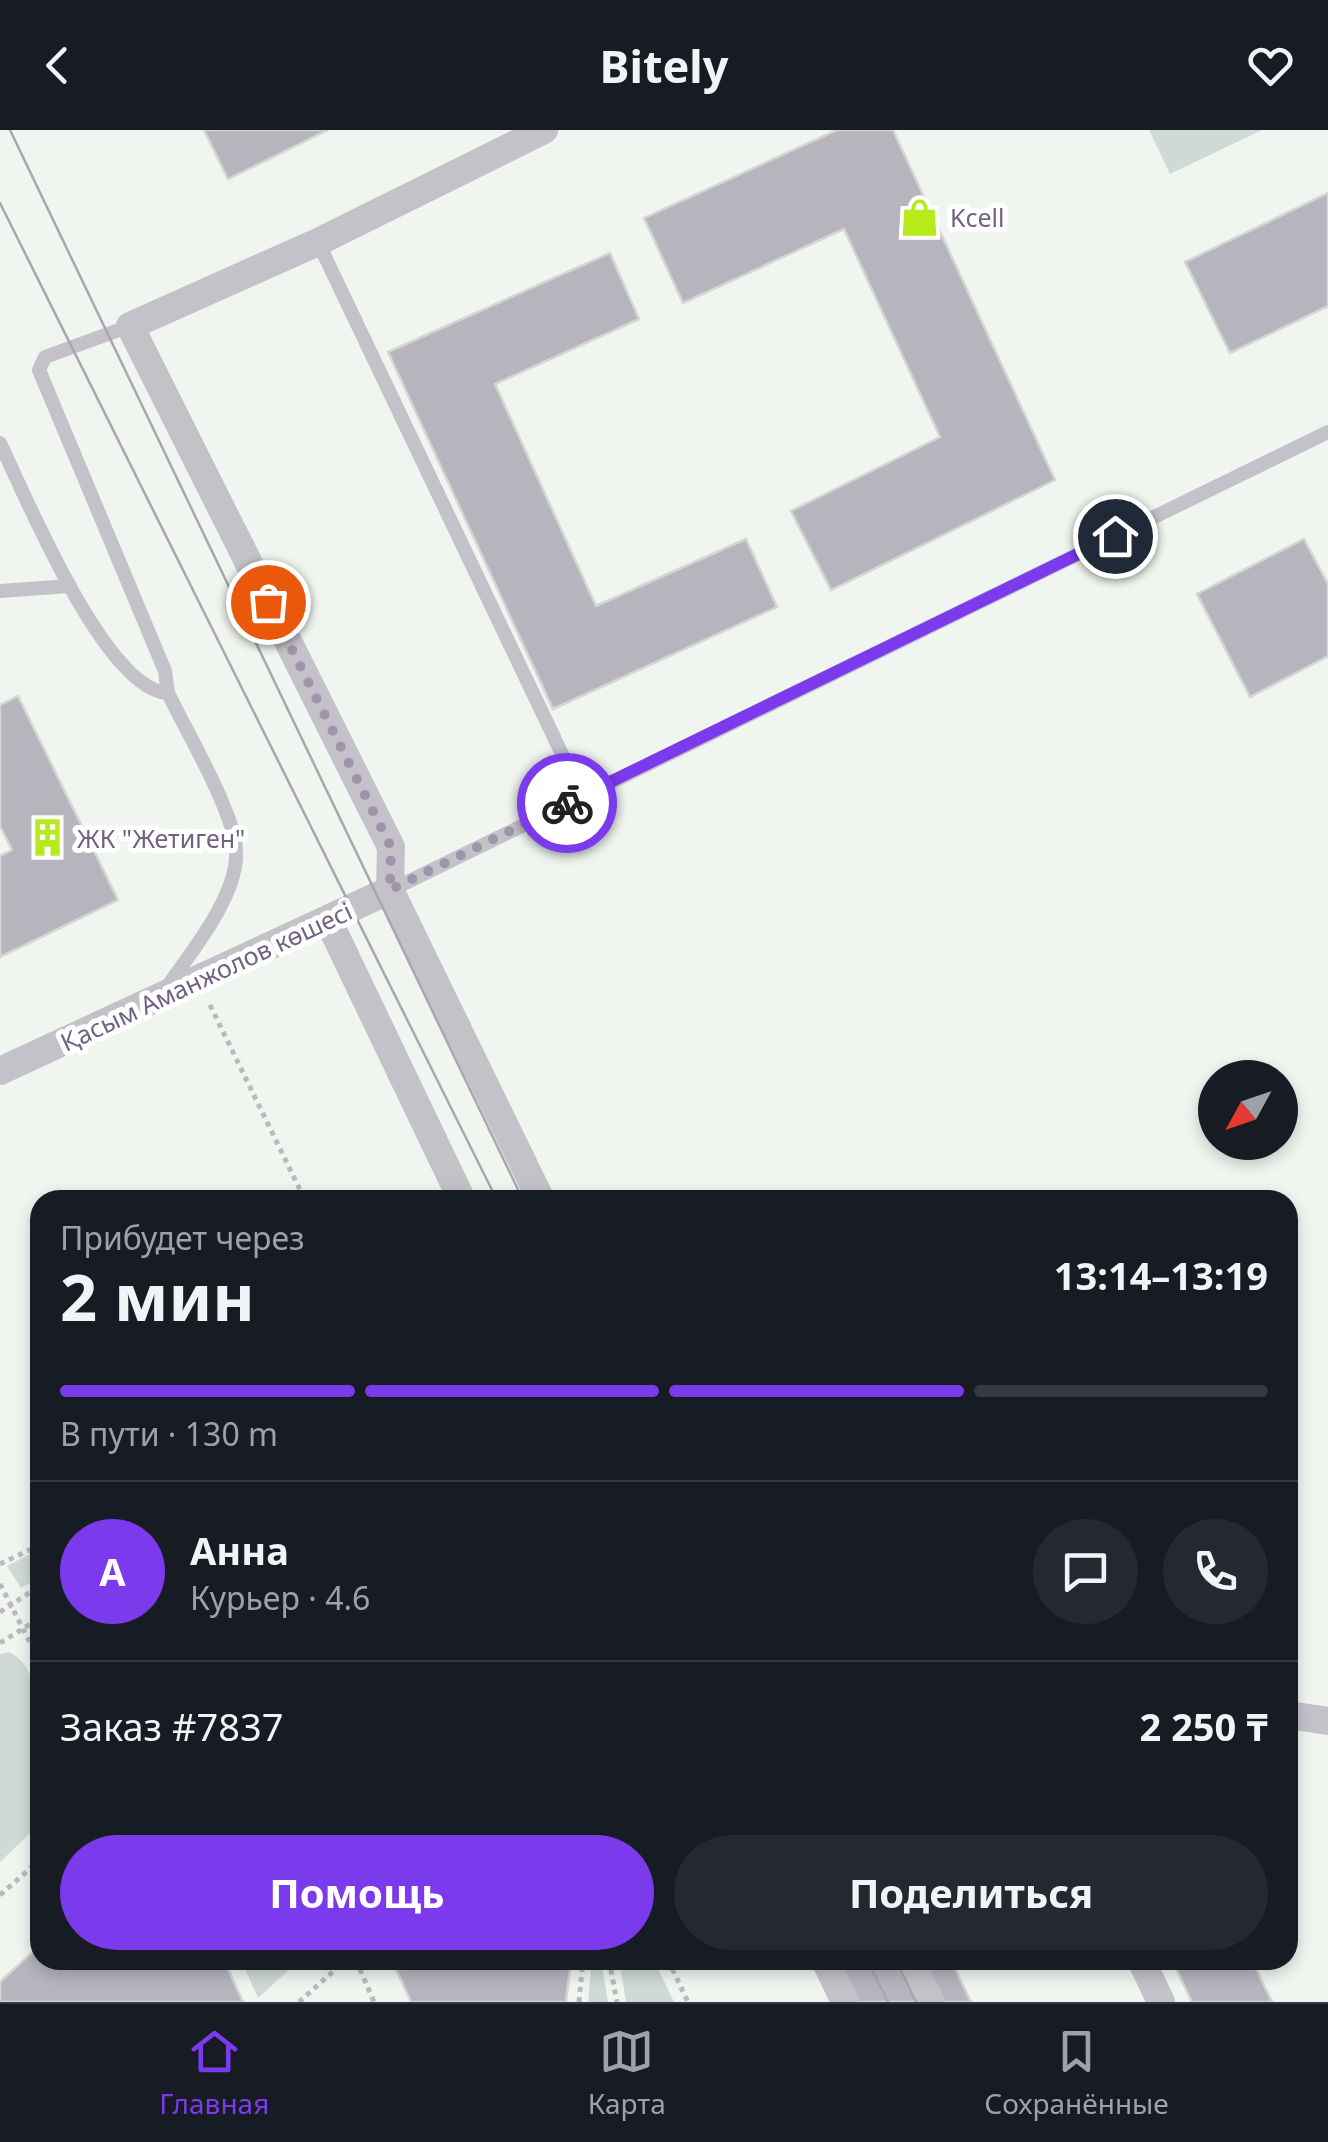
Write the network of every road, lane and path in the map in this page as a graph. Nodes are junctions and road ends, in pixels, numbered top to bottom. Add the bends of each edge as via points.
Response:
1 (544, 130) edge
2 (318, 242) junction
3 (130, 326) junction
4 (1328, 432) edge
5 (0, 443) edge
6 (70, 586) junction
7 (0, 591) edge
8 (168, 693) junction
9 (582, 796) junction
10 (390, 890) junction
11 (328, 920) junction
12 (198, 980) junction
13 (161, 996) junction
14 (0, 1072) edge
15 (300, 1190) edge
16 (457, 1190) edge
17 (535, 1190) edge
18 (30, 1550) edge
19 (0, 1564) edge
20 (0, 1584) edge
21 (30, 1593) edge
22 (11, 1605) junction
23 (0, 1612) edge
24 (30, 1624) edge
25 (23, 1628) junction
26 (30, 1642) edge
27 (0, 1643) edge
28 (1298, 1716) edge
29 (1328, 1720) edge
30 (30, 1869) edge
31 (0, 1895) edge
32 (335, 1970) edge
33 (360, 1970) edge
34 (582, 1970) edge
35 (611, 1970) edge
36 (673, 1970) edge
37 (830, 1970) edge
38 (915, 1970) edge
39 (1146, 1970) edge
40 (299, 2002) edge
41 (374, 2002) edge
42 (580, 2002) edge
43 (617, 2002) edge
44 (688, 2002) edge
45 (845, 2002) edge
46 (931, 2002) edge
47 (1161, 2002) edge

1 - 2 street
2 - 3 street
2 - 9 lane
3 - 8 lane via 45,357 39,370 165,671
3 - 10 street via 391,847
4 - 9 lane, Қасым Аманжолов көшесі
5 - 6 lane
6 - 7 lane
6 - 8 lane via 92,627 140,683
8 - 13 lane via 236,851 220,909
9 - 10 lane, Қасым Аманжолов көшесі
10 - 11 street, Қасым Аманжолов көшесі
10 - 17 street
11 - 12 street, Қасым Аманжолов көшесі
11 - 16 street
12 - 13 street, Қасым Аманжолов көшесі
12 - 15 path
13 - 14 street, Қасым Аманжолов көшесі
18 - 19 path
20 - 22 path
21 - 22 path
22 - 23 path
22 - 25 path
24 - 25 path
25 - 26 path
25 - 27 path
28 - 29 street
30 - 31 path
32 - 40 path
33 - 41 path
34 - 42 path
35 - 43 path
36 - 44 path
37 - 45 street
38 - 46 street
39 - 47 street

